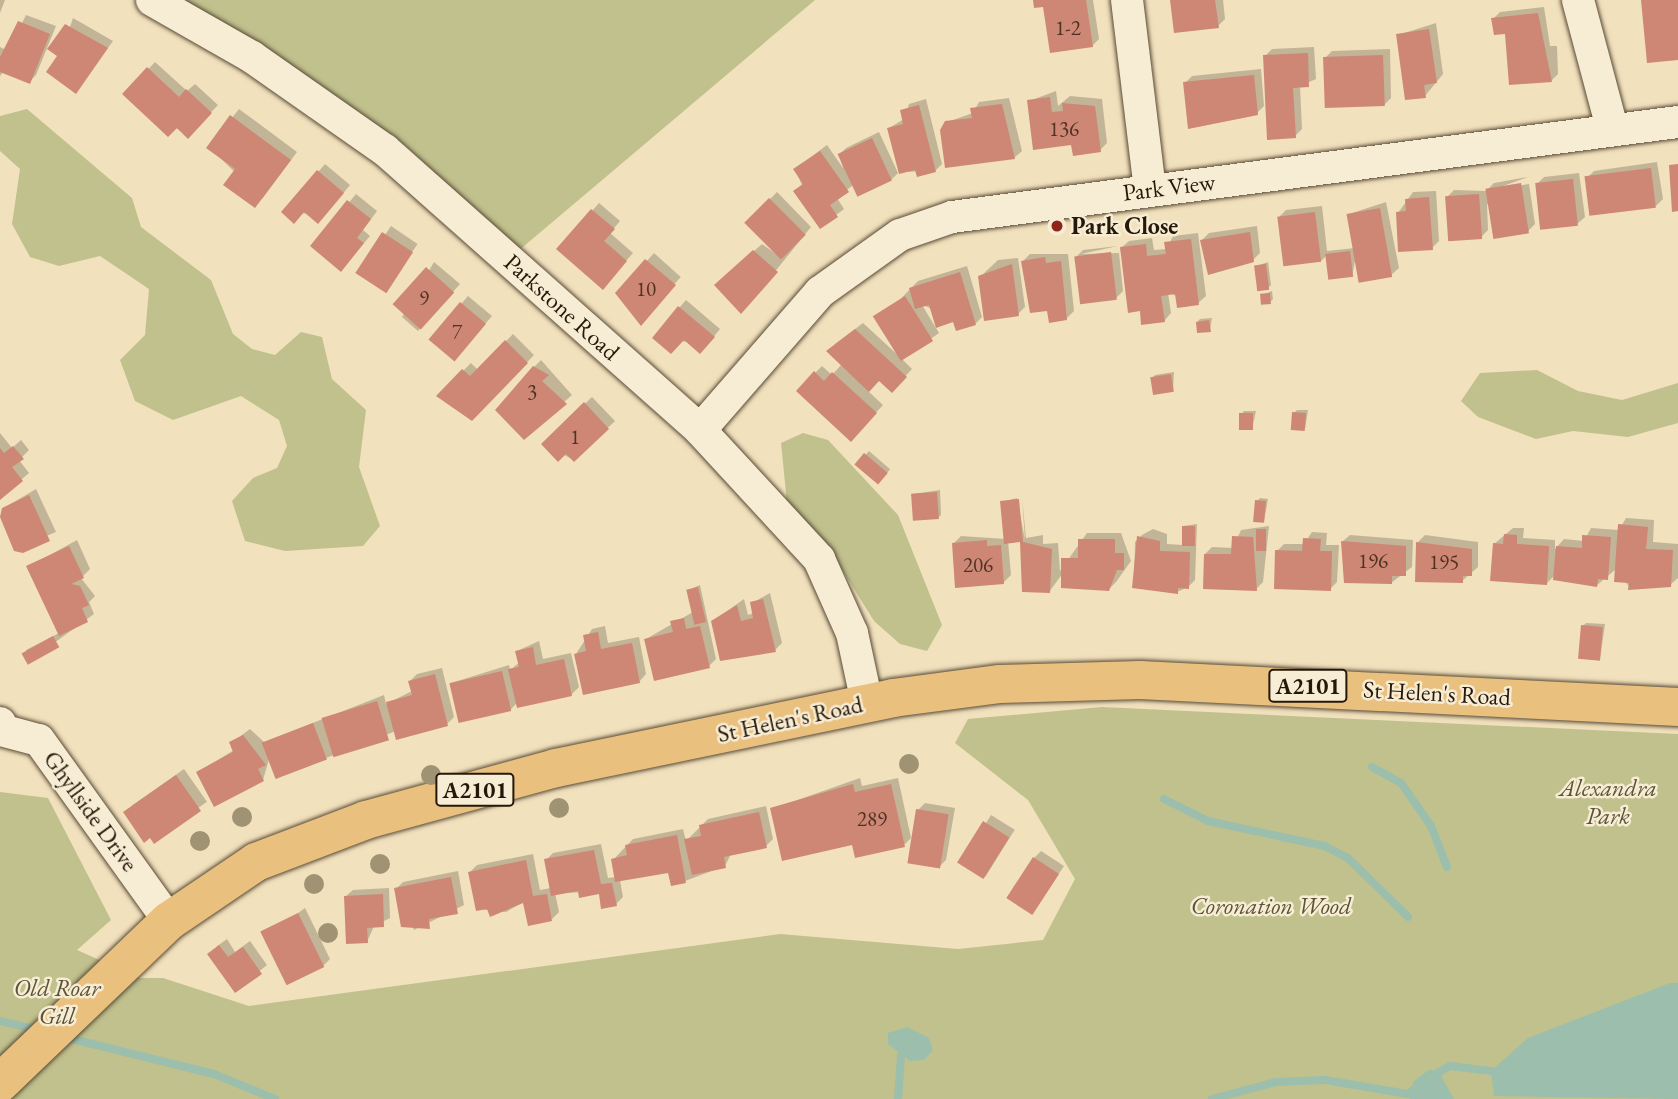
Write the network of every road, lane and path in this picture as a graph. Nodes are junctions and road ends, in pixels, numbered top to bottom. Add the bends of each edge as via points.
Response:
1 (152, 0) edge
2 (1127, 0) edge
3 (1578, 0) edge
4 (1678, 122) edge
5 (1612, 128) junction
6 (1150, 190) junction
7 (700, 430) junction
8 (867, 704) junction
9 (1678, 707) edge
10 (0, 728) edge
11 (169, 921) junction
12 (0, 1083) edge

1 - 7 street, Parkstone Road via 252,57 385,150
2 - 6 street
3 - 5 street
4 - 5 street, Park View
5 - 6 street, Park View
6 - 7 street, Park View via 1009,207 900,235 820,292
7 - 8 street, Parkstone Road via 819,559 852,633
8 - 9 main road, St Helen's Road / A2101 via 1000,684 1140,680
8 - 11 main road, St Helen's Road / A2101 via 556,768 366,820 256,862
10 - 11 street, Ghyllside Drive via 38,740
11 - 12 main road, St Helen's Road / A2101 via 119,964

